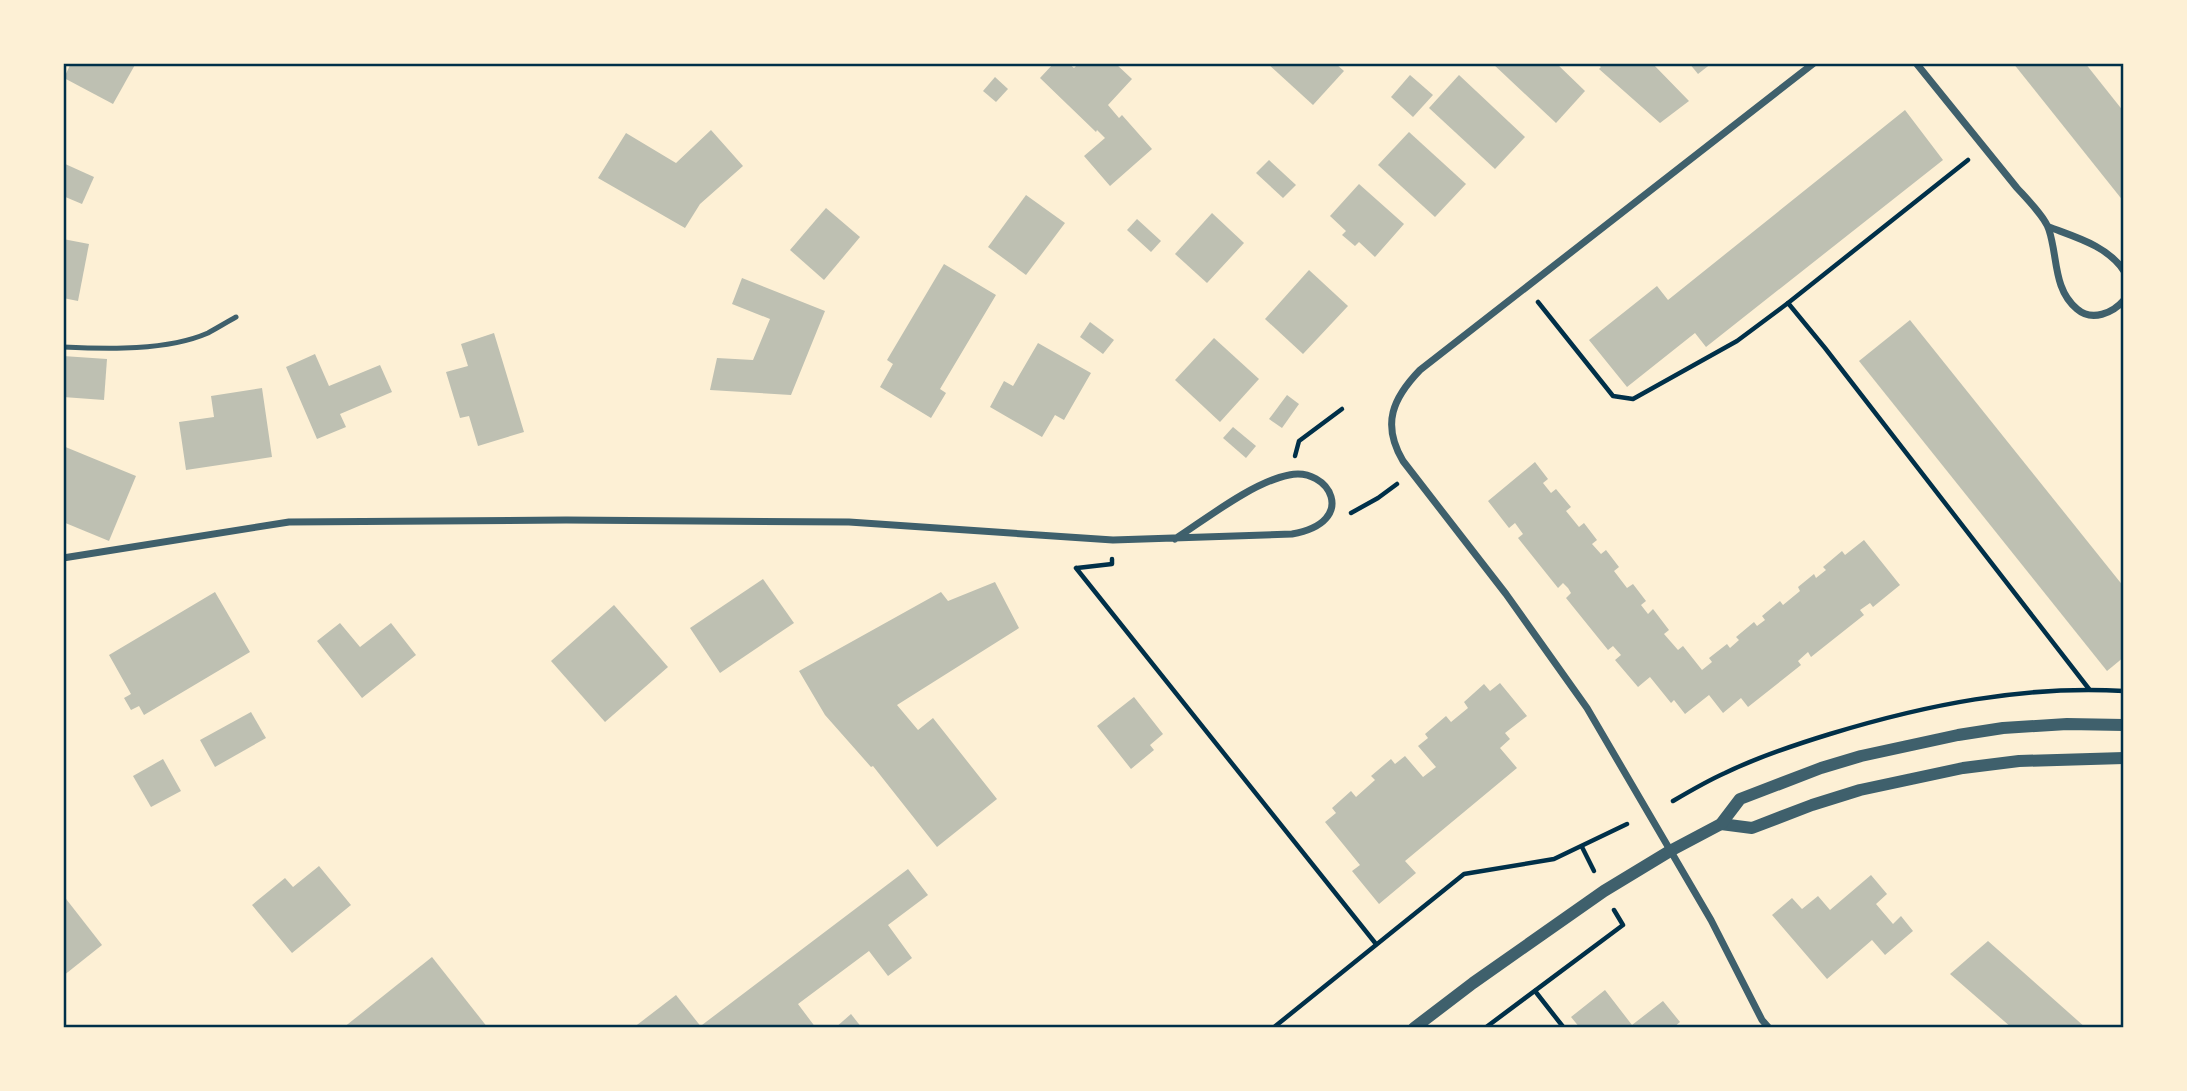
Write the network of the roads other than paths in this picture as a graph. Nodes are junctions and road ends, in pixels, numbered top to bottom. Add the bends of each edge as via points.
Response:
1 (1814, 63) edge
2 (1916, 63) edge
3 (2049, 228) junction
4 (2124, 271) edge
5 (2124, 300) edge
6 (236, 317) dead end
7 (63, 347) edge
8 (1175, 539) junction
9 (63, 558) edge
10 (2124, 725) edge
11 (2124, 758) edge
12 (1721, 824) junction
13 (1670, 850) junction
14 (1414, 1028) edge
15 (1769, 1028) edge

1 - 13 street via 1420,369 1396,399 1391,416 1397,451 1411,473 1558,665
2 - 3 street
3 - 4 street via 2105,252
3 - 5 street via 2061,287 2078,310 2096,315
6 - 7 lane via 187,340 116,350
8 - 8 street via 1305,532 1326,519 1332,497 1316,479 1291,474 1247,493
8 - 9 street via 1113,540 849,522 289,522
10 - 12 street via 2003,729 1861,756 1740,799
11 - 12 street via 2019,761 1963,768 1860,790 1752,828
12 - 13 street
13 - 14 street via 1586,904
13 - 15 street

